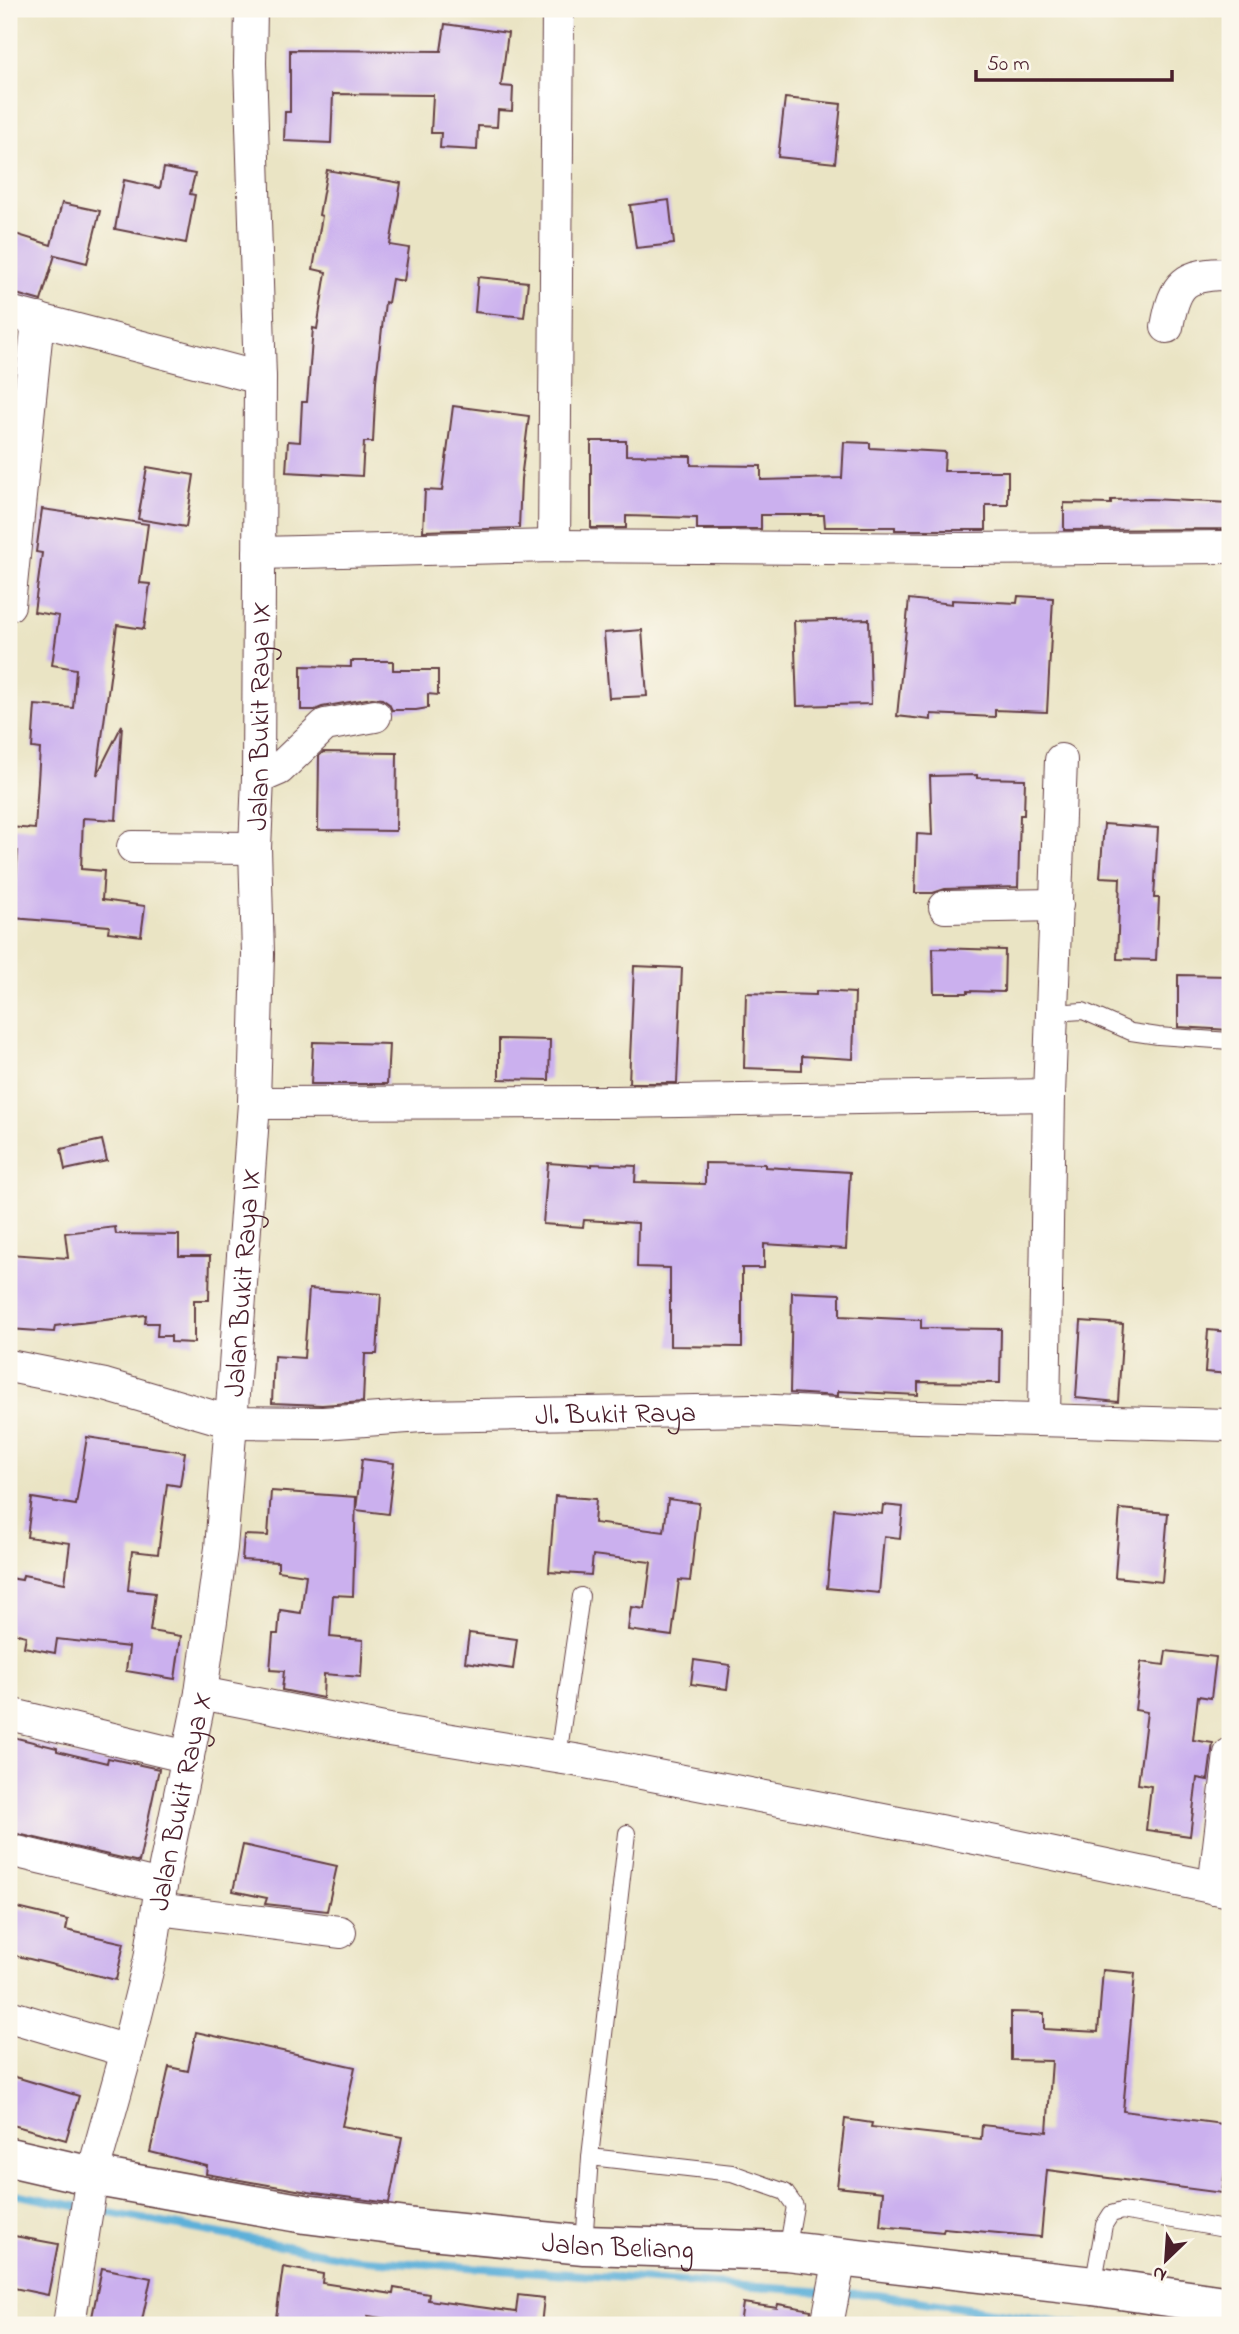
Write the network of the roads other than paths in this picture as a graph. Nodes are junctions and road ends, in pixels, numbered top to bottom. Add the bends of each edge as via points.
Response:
1 (251, 9) edge
2 (558, 9) edge
3 (1230, 274) edge
4 (23, 315) edge
5 (1167, 327) dead end
6 (260, 378) junction
7 (554, 546) junction
8 (1230, 547) edge
9 (259, 553) junction
10 (9, 605) edge
11 (375, 716) dead end
12 (1061, 760) dead end
13 (258, 778) junction
14 (133, 847) dead end
15 (255, 848) junction
16 (1057, 905) junction
17 (945, 907) dead end
18 (1052, 1013) junction
19 (1230, 1041) edge
20 (1049, 1095) junction
21 (254, 1103) junction
22 (9, 1366) edge
23 (1044, 1419) junction
24 (231, 1422) junction
25 (1230, 1425) edge
26 (581, 1596) dead end
27 (201, 1693) junction
28 (9, 1714) edge
29 (1230, 1754) edge
30 (188, 1757) junction
31 (558, 1757) junction
32 (627, 1833) dead end
33 (9, 1850) edge
34 (1222, 1890) edge
35 (160, 1897) junction
36 (340, 1932) dead end
37 (9, 2016) edge
38 (127, 2050) junction
39 (9, 2157) edge
40 (590, 2157) junction
41 (92, 2176) junction
42 (1230, 2231) edge
43 (584, 2245) junction
44 (787, 2251) junction
45 (840, 2258) junction
46 (1093, 2286) junction
47 (1230, 2306) edge
48 (69, 2325) edge
49 (827, 2325) edge

1 - 6 street, Jalan Bukit Raya IX
2 - 7 street
3 - 5 street via 1187,279 1171,302
4 - 6 street
4 - 10 street
6 - 9 street, Jalan Bukit Raya IX
7 - 8 street
7 - 9 street
9 - 13 street, Jalan Bukit Raya IX
11 - 13 street via 325,725 279,769
12 - 16 street
13 - 15 street, Jalan Bukit Raya IX
14 - 15 street
15 - 21 street, Jalan Bukit Raya IX
16 - 17 street
16 - 18 street
18 - 19 lane via 1083,1011 1131,1031
18 - 20 street
20 - 21 street
20 - 23 street
21 - 24 street, Jalan Bukit Raya IX
22 - 24 street, Jl. Bukit Raya via 105,1385
23 - 24 street, Jl. Bukit Raya via 752,1409
23 - 25 street, Jl. Bukit Raya
24 - 27 street, Jalan Bukit Raya X via 221,1548
26 - 31 lane
27 - 30 street, Jalan Bukit Raya X
27 - 31 street
28 - 30 street
29 - 34 street
30 - 35 street, Jalan Bukit Raya X
31 - 34 street via 1011,1844
32 - 40 lane
33 - 35 street
35 - 36 street
35 - 38 street, Jalan Bukit Raya X
37 - 38 street
38 - 41 street, Jalan Bukit Raya X
39 - 41 street, Jalan Beliang
40 - 43 lane
40 - 44 lane via 732,2172 785,2192 795,2206
41 - 43 street, Jalan Beliang via 305,2214
41 - 48 street, Jalan Bukit Raya X
42 - 46 lane via 1122,2211 1111,2214 1104,2225
43 - 44 street, Jalan Beliang
44 - 45 street, Jalan Beliang
45 - 46 street, Jalan Beliang
45 - 49 street
46 - 47 street, Jalan Beliang

